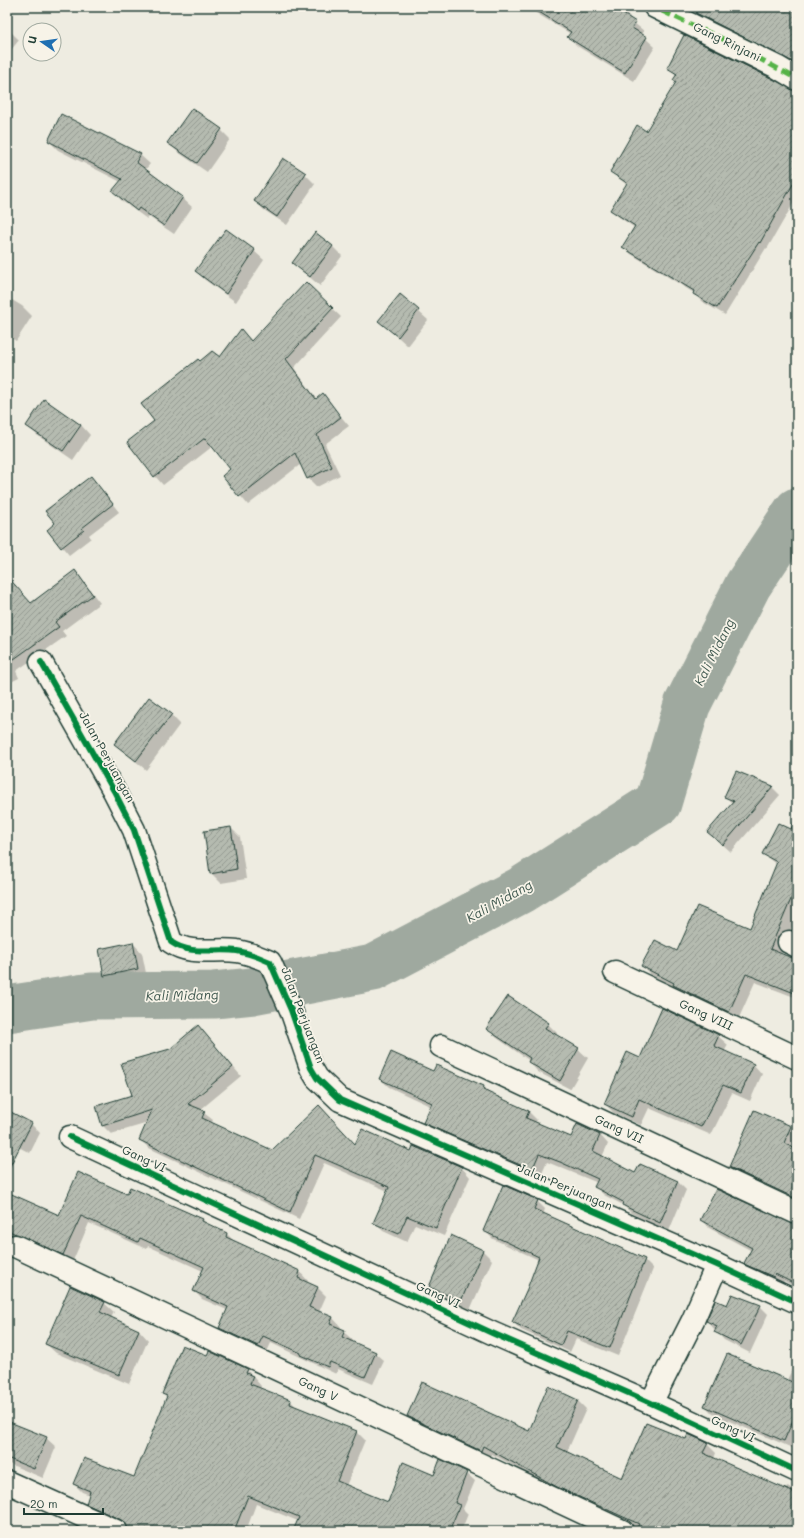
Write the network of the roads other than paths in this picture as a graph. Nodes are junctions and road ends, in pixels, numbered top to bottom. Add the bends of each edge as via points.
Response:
1 (656, 7) edge
2 (797, 79) edge
3 (41, 662) dead end
4 (615, 972) dead end
5 (441, 1046) dead end
6 (797, 1058) edge
7 (70, 1137) dead end
8 (797, 1213) edge
9 (15, 1246) dead end
10 (717, 1265) junction
11 (797, 1302) edge
12 (651, 1403) junction
13 (797, 1471) edge
14 (7, 1482) edge
15 (116, 1531) edge
16 (622, 1531) edge

1 - 2 street, Gang Rinjani
3 - 10 street, Jalan Perjuangan via 134,830 171,942 188,951 236,951 249,953 270,962 311,1068 317,1078 340,1100
4 - 6 street, Gang VIII
5 - 8 street, Gang VII
7 - 12 street, Gang VI
9 - 16 street, Gang V
10 - 11 street, Jalan Perjuangan
10 - 12 street via 693,1320
12 - 13 street, Gang VI
14 - 15 street

